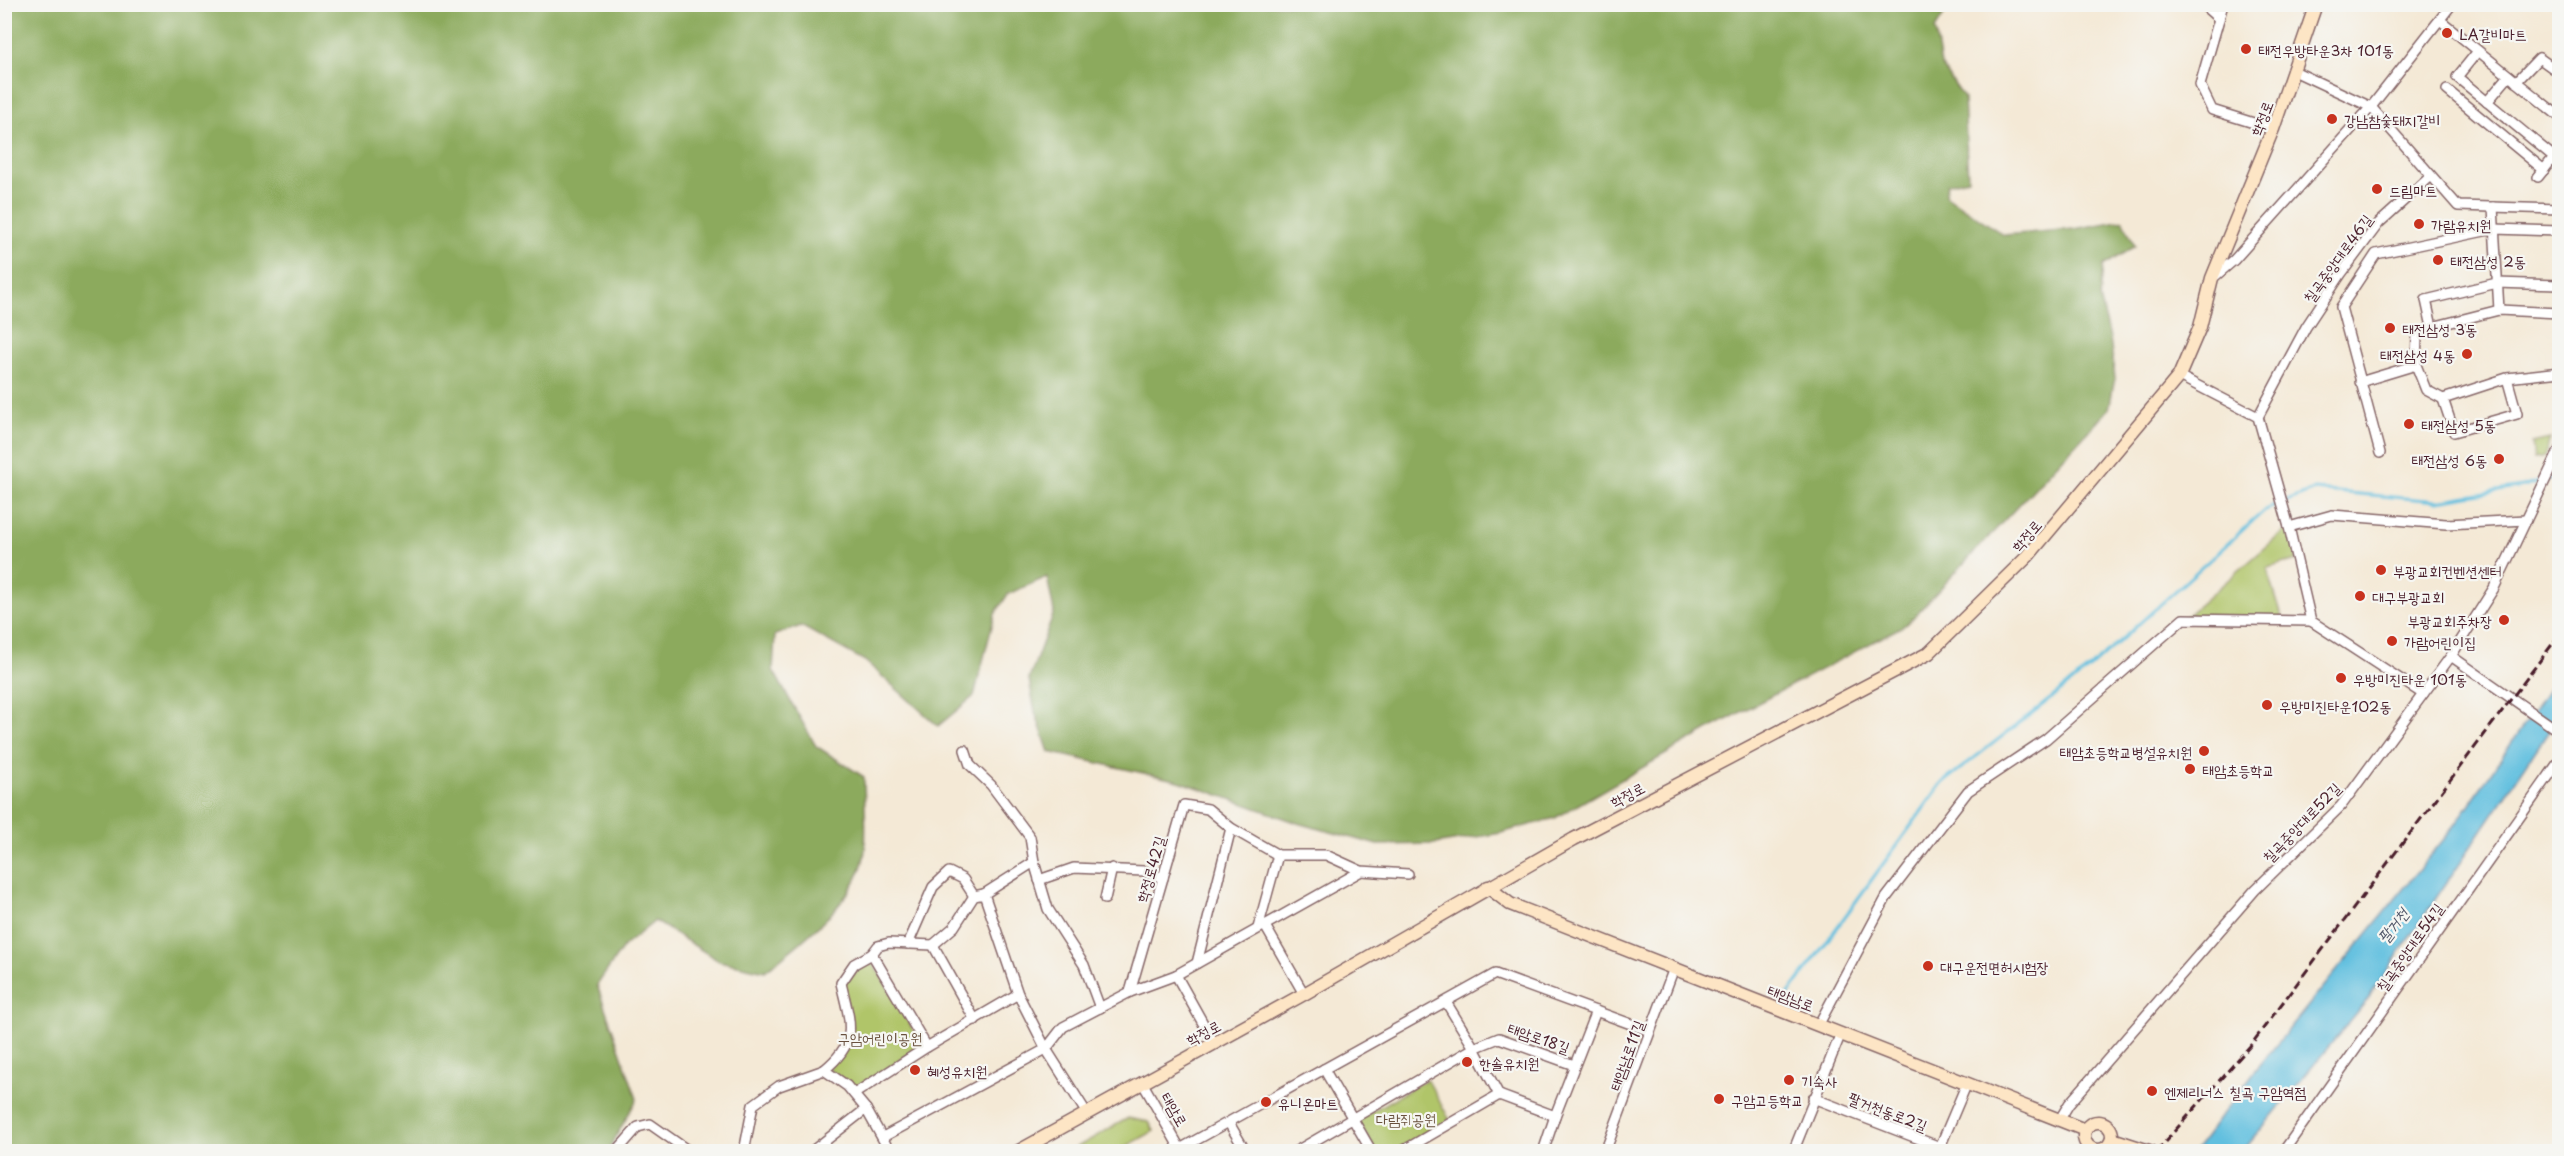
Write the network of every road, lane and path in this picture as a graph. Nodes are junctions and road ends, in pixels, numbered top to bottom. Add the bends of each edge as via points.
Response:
1 (2202, 4) edge
2 (2223, 4) edge
3 (2316, 4) edge
4 (2452, 4) edge
5 (2218, 19) junction
6 (2440, 20) junction
7 (2478, 51) junction
8 (2294, 71) junction
9 (2559, 73) edge
10 (2513, 79) junction
11 (2446, 90) dead end
12 (2487, 102) junction
13 (2371, 108) junction
14 (2559, 117) edge
15 (2273, 129) junction
16 (2557, 160) edge
17 (2430, 177) junction
18 (2493, 207) junction
19 (2559, 209) edge
20 (2494, 229) junction
21 (2559, 231) edge
22 (2212, 278) junction
23 (2496, 283) junction
24 (2559, 285) edge
25 (2499, 310) junction
26 (2559, 313) edge
27 (2432, 327) junction
28 (2416, 365) junction
29 (2559, 372) edge
30 (2179, 376) junction
31 (2507, 378) junction
32 (2360, 382) junction
33 (2443, 399) junction
34 (2258, 417) junction
35 (2559, 449) edge
36 (2380, 453) dead end
37 (2526, 520) junction
38 (2289, 526) junction
39 (2311, 621) junction
40 (2451, 656) junction
41 (2423, 694) junction
42 (2559, 732) edge
43 (965, 750) dead end
44 (2559, 760) edge
45 (1231, 828) junction
46 (1278, 855) junction
47 (1034, 862) junction
48 (1112, 868) junction
49 (1361, 871) junction
50 (1408, 874) dead end
51 (1163, 878) junction
52 (1039, 880) junction
53 (1488, 887) junction
54 (979, 895) junction
55 (1105, 899) dead end
56 (1261, 926) junction
57 (908, 944) junction
58 (933, 945) junction
59 (872, 954) junction
60 (1197, 963) junction
61 (1674, 968) junction
62 (1176, 975) junction
63 (1130, 992) junction
64 (1018, 994) junction
65 (1304, 994) junction
66 (1446, 1002) junction
67 (1100, 1008) junction
68 (1596, 1011) junction
69 (975, 1020) junction
70 (1819, 1024) junction
71 (1650, 1031) junction
72 (1841, 1033) junction
73 (1214, 1044) junction
74 (927, 1047) junction
75 (1474, 1048) junction
76 (1046, 1049) junction
77 (1574, 1065) junction
78 (1324, 1069) junction
79 (824, 1070) junction
80 (1142, 1082) junction
81 (1967, 1083) junction
82 (855, 1094) junction
83 (1499, 1095) junction
84 (1813, 1098) junction
85 (866, 1109) junction
86 (1086, 1112) junction
87 (1555, 1116) junction
88 (1353, 1119) junction
89 (2060, 1119) junction
90 (1229, 1123) junction
91 (2085, 1130) junction
92 (883, 1137) junction
93 (2112, 1140) junction
94 (1940, 1147) junction
95 (2088, 1149) edge
96 (1181, 1150) edge
97 (616, 1152) edge
98 (690, 1152) edge
99 (744, 1152) edge
100 (811, 1152) edge
101 (890, 1152) edge
102 (1017, 1152) edge
103 (1246, 1152) edge
104 (1295, 1152) edge
105 (1372, 1152) edge
106 (1401, 1152) edge
107 (1543, 1152) edge
108 (1605, 1152) edge
109 (1793, 1152) edge
110 (1953, 1152) edge
111 (2152, 1152) edge
112 (2283, 1152) edge

1 - 5 street
2 - 5 street
3 - 8 main road, 학정로
4 - 6 street
5 - 15 street via 2200,85 2212,110
6 - 7 street
6 - 13 street
7 - 10 street
7 - 12 street via 2457,77
8 - 13 street
8 - 15 main road, 학정로
9 - 10 street via 2539,58
10 - 12 street
10 - 14 street
11 - 16 street via 2541,173
12 - 16 street
13 - 17 street
13 - 22 street via 2258,235
15 - 22 main road, 학정로
17 - 18 street via 2458,206
17 - 34 street, 칠곡중앙대로46길 via 2379,223 2341,274 2306,327
18 - 19 street
18 - 20 street
20 - 21 street
20 - 23 street
20 - 32 street via 2376,254 2341,307
22 - 30 main road, 학정로 via 2200,327
23 - 24 street
23 - 25 street
23 - 27 street via 2426,300
25 - 26 street
25 - 27 street
27 - 28 street via 2417,335
28 - 32 street
28 - 33 street via 2426,390
29 - 31 street
30 - 34 street
30 - 53 main road, 학정로 via 2028,556 1929,653
31 - 33 street
31 - 33 street via 2517,414 2454,432
32 - 36 street
34 - 38 street
35 - 37 street, 칠곡중앙대로52길
37 - 38 street via 2446,524 2332,515
37 - 40 street, 칠곡중앙대로52길 via 2494,588
38 - 39 street
39 - 41 street
39 - 70 street via 2182,619 2046,739 1968,791 1886,897
40 - 41 street, 칠곡중앙대로52길
40 - 42 street
41 - 89 street, 칠곡중앙대로52길 via 2342,806 2255,890
43 - 47 street via 970,765 991,785 1030,837
44 - 112 street, 칠곡중앙대로54길
45 - 46 street, 학정로42길
45 - 51 street, 학정로42길 via 1208,809 1184,805
45 - 60 street
46 - 49 street, 학정로42길 via 1326,855
46 - 56 street
47 - 52 street
47 - 54 street
48 - 51 street via 1143,871
48 - 52 street via 1074,868
48 - 55 street
49 - 50 street
49 - 56 street
51 - 63 street, 학정로42길
52 - 67 street via 1048,909 1084,965
53 - 61 main road, 태암남로 via 1510,904
53 - 65 main road, 학정로
54 - 57 street via 963,879 948,872 933,887
54 - 58 street via 954,927
54 - 64 street
56 - 60 street
56 - 65 street
57 - 58 street
57 - 59 street via 878,946
58 - 69 street
59 - 74 street
59 - 79 street via 854,964 840,983 851,1029 836,1061
60 - 62 street
61 - 70 main road, 태암남로
61 - 71 street, 태암남로11길
62 - 63 street
62 - 73 street
63 - 67 street
64 - 69 street
64 - 76 street
65 - 73 main road, 학정로
66 - 68 street via 1495,974
66 - 75 street
66 - 78 street
67 - 76 street via 1063,1028
68 - 71 street
68 - 77 street, 태암로18길
69 - 74 street
70 - 72 main road, 태암남로
71 - 108 street, 태암남로11길
72 - 81 main road, 태암남로
72 - 84 street
73 - 80 main road, 학정로
74 - 82 street
75 - 77 street, 태암로18길 via 1499,1038
75 - 83 street
75 - 88 street, 태암로18길
76 - 86 street
76 - 92 street
77 - 87 street
78 - 88 street
78 - 90 street
79 - 82 street
79 - 99 street via 779,1086 753,1105
80 - 86 main road, 학정로
80 - 96 street, 태암로
81 - 89 main road, 태암남로
81 - 94 street
82 - 85 street
83 - 87 street
83 - 106 street
84 - 94 street, 팔거천동로2길
84 - 109 street
85 - 92 street
85 - 100 street
86 - 102 main road, 학정로
87 - 107 street
88 - 104 street, 태암로18길
88 - 105 street
89 - 91 main road, 태암남로
90 - 96 street
90 - 103 street
91 - 93 main road via 2091,1123 2100,1122 2111,1130
91 - 95 main road
92 - 101 street
93 - 95 main road via 2102,1149
93 - 111 main road
94 - 110 street, 팔거천동로2길
97 - 98 street via 638,1127 650,1124

